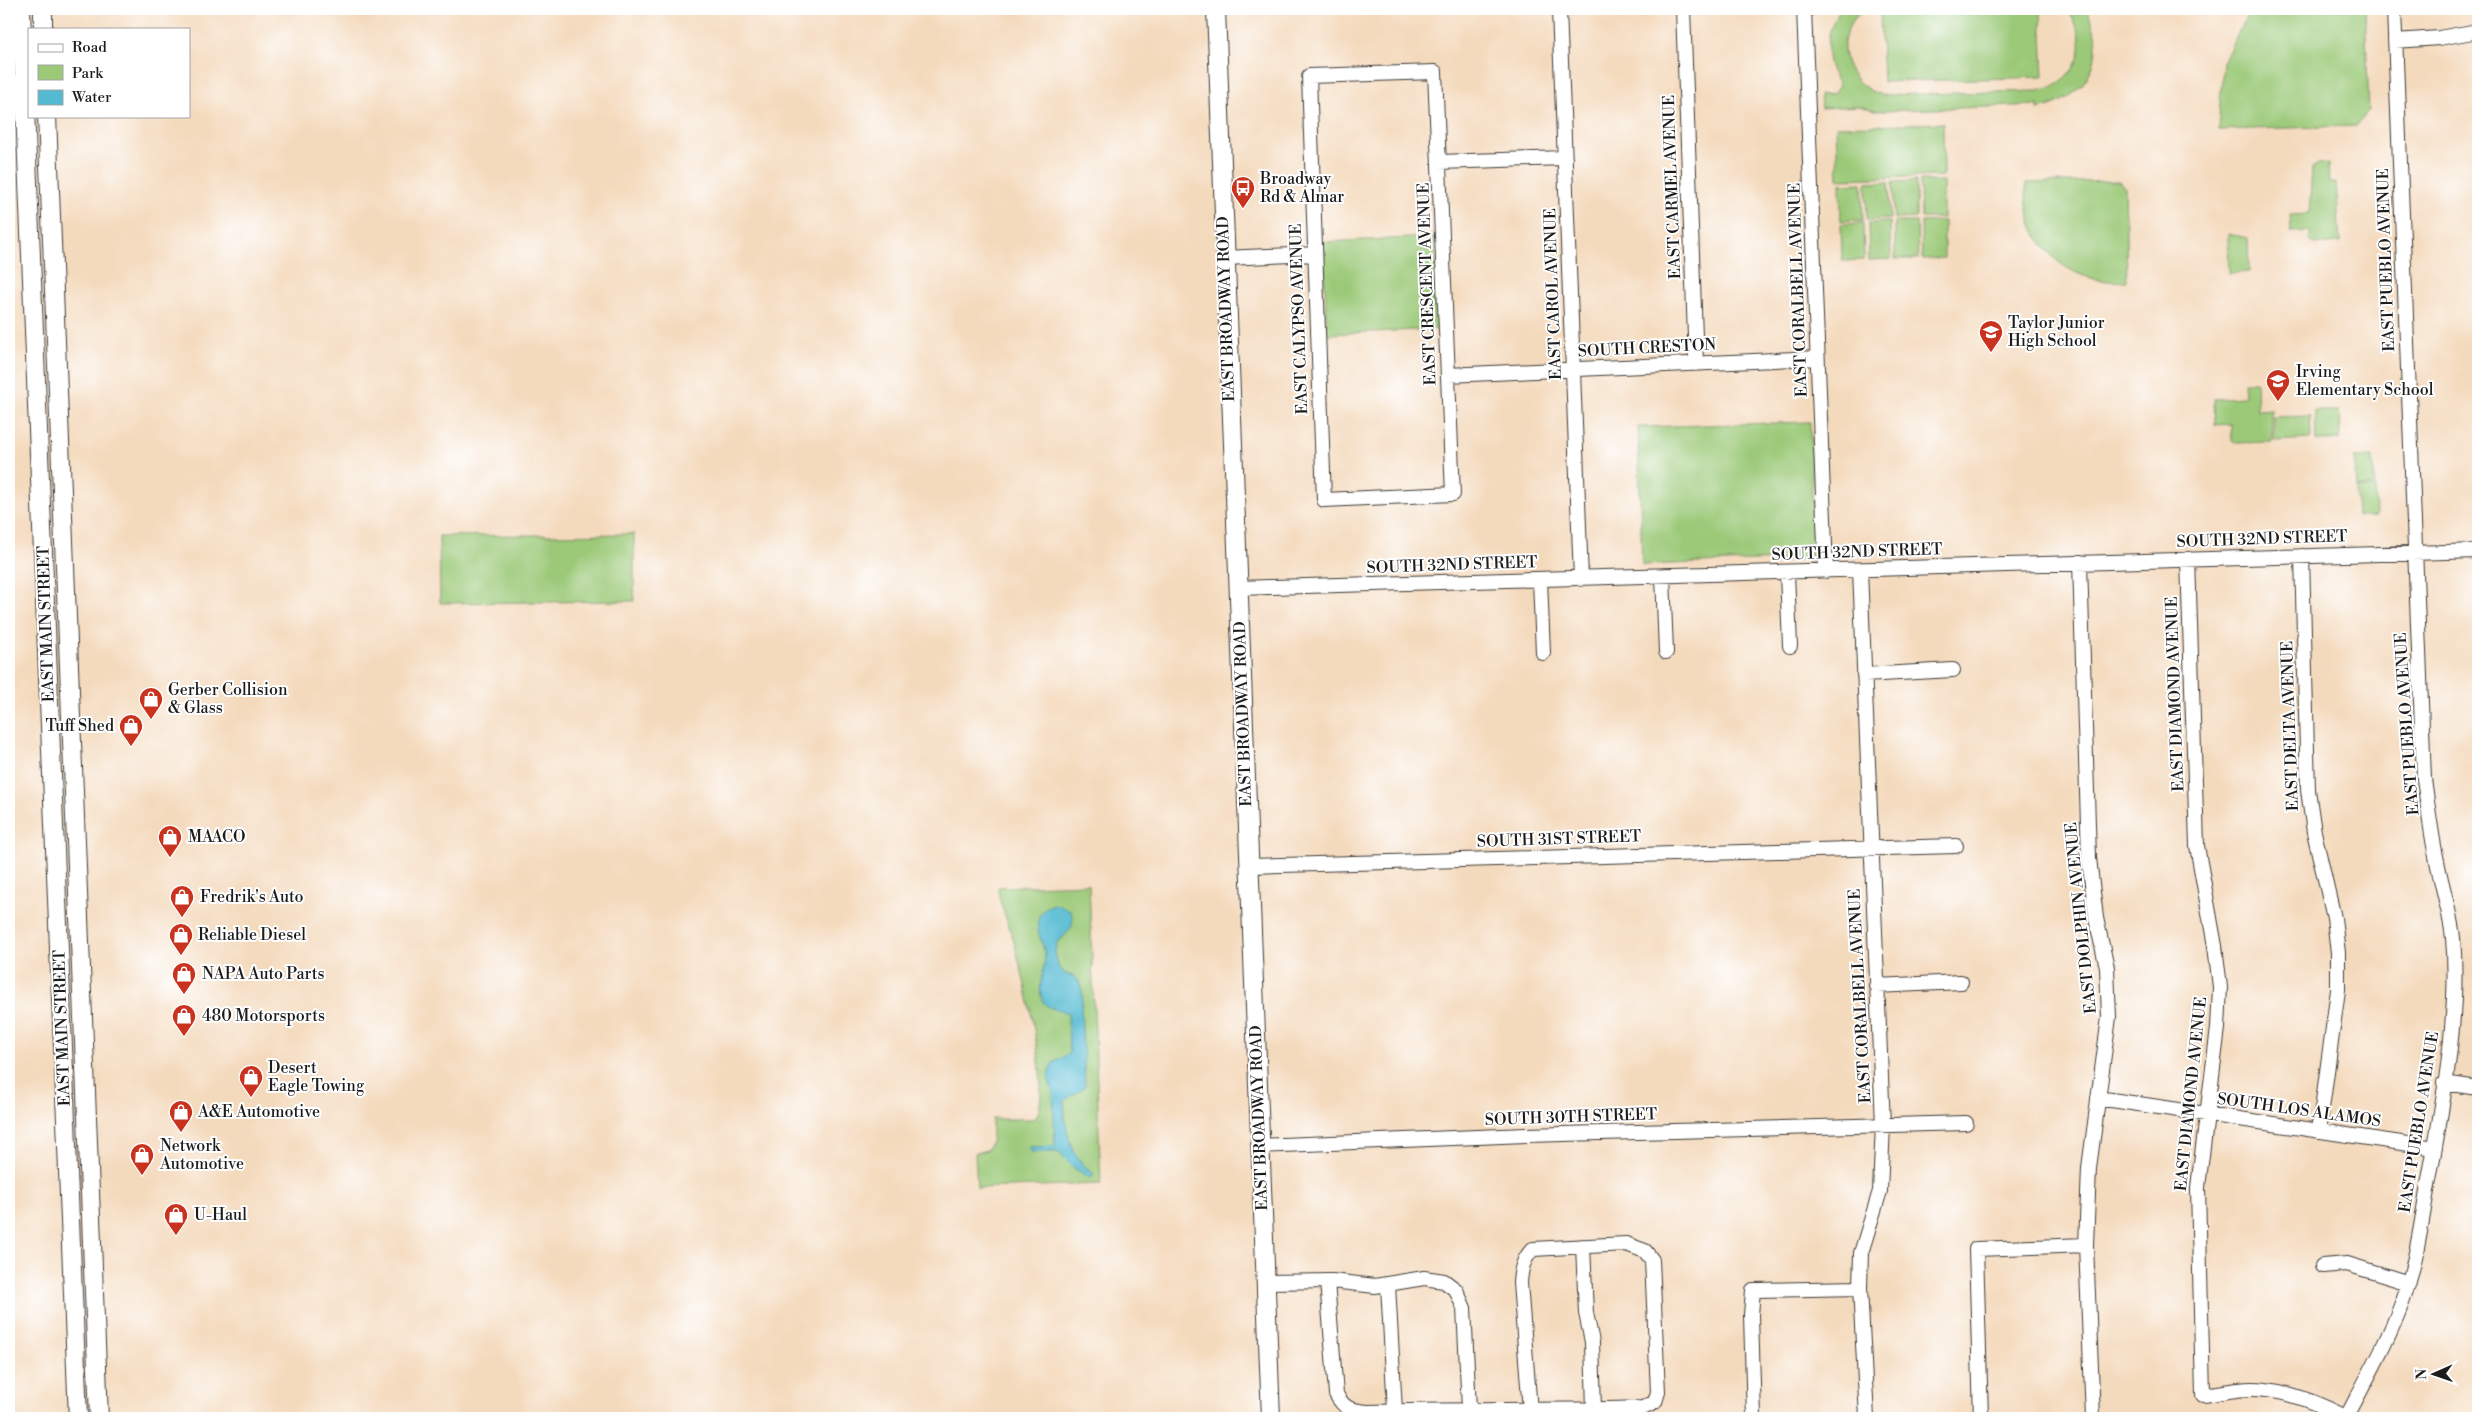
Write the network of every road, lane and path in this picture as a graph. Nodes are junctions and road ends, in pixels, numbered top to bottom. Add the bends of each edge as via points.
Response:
1 (21, 9) edge
2 (43, 9) edge
3 (1216, 9) edge
4 (1559, 9) edge
5 (1683, 9) edge
6 (1804, 9) edge
7 (2394, 9) edge
8 (43, 28) edge
9 (2478, 31) edge
10 (2395, 40) junction
11 (1308, 76) joint
12 (47, 118) edge
13 (1565, 158) junction
14 (1439, 162) junction
15 (1314, 254) junction
16 (1225, 258) junction
17 (35, 332) junction
18 (55, 332) junction
19 (1818, 358) junction
20 (1696, 364) junction
21 (1573, 369) junction
22 (1448, 374) junction
23 (1453, 494) joint
24 (2478, 551) edge
25 (2415, 552) junction
26 (2302, 556) junction
27 (2188, 559) junction
28 (2080, 562) junction
29 (1860, 570) junction
30 (1826, 571) junction
31 (1787, 572) junction
32 (1663, 576) junction
33 (1581, 579) junction
34 (1540, 580) junction
35 (1237, 588) junction
36 (1790, 646) dead end
37 (1666, 652) dead end
38 (1543, 653) dead end
39 (1953, 670) dead end
40 (1864, 675) junction
41 (1956, 846) dead end
42 (1871, 848) junction
43 (1249, 866) junction
44 (78, 916) junction
45 (58, 917) junction
46 (1961, 982) dead end
47 (1876, 986) junction
48 (2444, 1083) junction
49 (2478, 1088) edge
50 (2098, 1098) junction
51 (2208, 1114) junction
52 (1966, 1123) dead end
53 (1883, 1125) junction
54 (2319, 1131) junction
55 (1260, 1146) junction
56 (2435, 1148) junction
57 (1583, 1246) junction
58 (2086, 1246) junction
59 (2322, 1266) dead end
60 (1327, 1281) junction
61 (1266, 1282) junction
62 (2409, 1283) junction
63 (1388, 1285) junction
64 (1860, 1288) junction
65 (1469, 1409) junction
66 (1594, 1410) junction
67 (1395, 1411) junction
68 (1530, 1411) junction
69 (78, 1418) edge
70 (99, 1418) edge
71 (1271, 1418) edge
72 (1754, 1418) edge
73 (1867, 1418) edge
74 (1981, 1418) edge
75 (2093, 1418) edge
76 (2346, 1418) edge

1 - 17 main road, EAST MAIN STREET
2 - 8 main road
3 - 16 main road, EAST BROADWAY ROAD
4 - 13 street, EAST CAROL AVENUE
5 - 20 street, EAST CARMEL AVENUE
6 - 19 street, EAST CORALBELL AVENUE
7 - 10 street, EAST PUEBLO AVENUE
9 - 10 street via 2439,38
10 - 25 street, EAST PUEBLO AVENUE
11 - 14 street, EAST CRESCENT AVENUE via 1435,72
11 - 15 street, EAST CALYPSO AVENUE
12 - 18 main road, EAST MAIN STREET
13 - 14 street
13 - 21 street, EAST CAROL AVENUE
14 - 22 street, EAST CRESCENT AVENUE
15 - 16 street
15 - 23 street, EAST CALYPSO AVENUE via 1324,500
16 - 35 main road, EAST BROADWAY ROAD
17 - 18 main road
17 - 45 main road, EAST MAIN STREET
18 - 44 main road, EAST MAIN STREET
19 - 20 street, SOUTH CRESTON
19 - 30 street, EAST CORALBELL AVENUE
20 - 21 street, SOUTH CRESTON
21 - 22 street, SOUTH CRESTON
21 - 33 street, EAST CAROL AVENUE
22 - 23 street, EAST CRESCENT AVENUE
24 - 25 street, SOUTH 32ND STREET
25 - 26 street, SOUTH 32ND STREET
25 - 48 street, EAST PUEBLO AVENUE via 2424,779 2453,939 2453,1015
26 - 27 street, SOUTH 32ND STREET
26 - 54 street, EAST DELTA AVENUE via 2308,790 2338,953 2338,990
27 - 28 street, SOUTH 32ND STREET
27 - 51 street, EAST DIAMOND AVENUE via 2197,846 2220,987
28 - 29 street, SOUTH 32ND STREET
28 - 50 street, EAST DOLPHIN AVENUE via 2089,858 2096,918 2107,968 2109,1017
29 - 30 street, SOUTH 32ND STREET
29 - 40 street, EAST CORALBELL AVENUE
30 - 31 street, SOUTH 32ND STREET
31 - 32 street, SOUTH 32ND STREET
31 - 36 street
32 - 33 street, SOUTH 32ND STREET
32 - 37 street
33 - 34 street, SOUTH 32ND STREET
34 - 35 street, SOUTH 32ND STREET
34 - 38 street
35 - 43 main road, EAST BROADWAY ROAD
39 - 40 street
40 - 42 street, EAST CORALBELL AVENUE
41 - 42 street, SOUTH 31ST STREET
42 - 43 street, SOUTH 31ST STREET
42 - 47 street, EAST CORALBELL AVENUE
43 - 55 main road, EAST BROADWAY ROAD
44 - 45 main road
44 - 70 main road, EAST MAIN STREET
45 - 69 main road, EAST MAIN STREET
46 - 47 street
47 - 53 street, EAST CORALBELL AVENUE
48 - 49 street
48 - 56 street, EAST PUEBLO AVENUE
50 - 51 street, SOUTH LOS ALAMOS
50 - 58 street, EAST DOLPHIN AVENUE via 2089,1168
51 - 54 street, SOUTH LOS ALAMOS
51 - 76 street, EAST DIAMOND AVENUE via 2198,1187 2203,1395 2266,1390 2314,1402
52 - 53 street, SOUTH 30TH STREET
53 - 55 street, SOUTH 30TH STREET
53 - 64 street, EAST CORALBELL AVENUE via 1880,1191 1861,1253
54 - 56 street, SOUTH LOS ALAMOS
55 - 61 main road, EAST BROADWAY ROAD
56 - 62 street, EAST PUEBLO AVENUE
57 - 66 street via 1586,1314 1592,1342
57 - 66 street via 1626,1244 1645,1251 1652,1260 1658,1392 1655,1402 1643,1408
57 - 68 street via 1533,1249 1526,1256 1521,1271
58 - 74 street via 1976,1249
58 - 75 street, EAST DOLPHIN AVENUE
59 - 62 street via 2346,1264
60 - 61 street
60 - 63 street
60 - 67 street via 1336,1394 1342,1405 1352,1410
61 - 71 main road, EAST BROADWAY ROAD
62 - 76 street, EAST PUEBLO AVENUE via 2389,1336
63 - 65 street via 1424,1278 1444,1281 1456,1290 1464,1308
63 - 67 street
64 - 72 street via 1753,1290 1750,1314
64 - 73 street, EAST CORALBELL AVENUE
65 - 67 street
65 - 68 street
66 - 68 street

